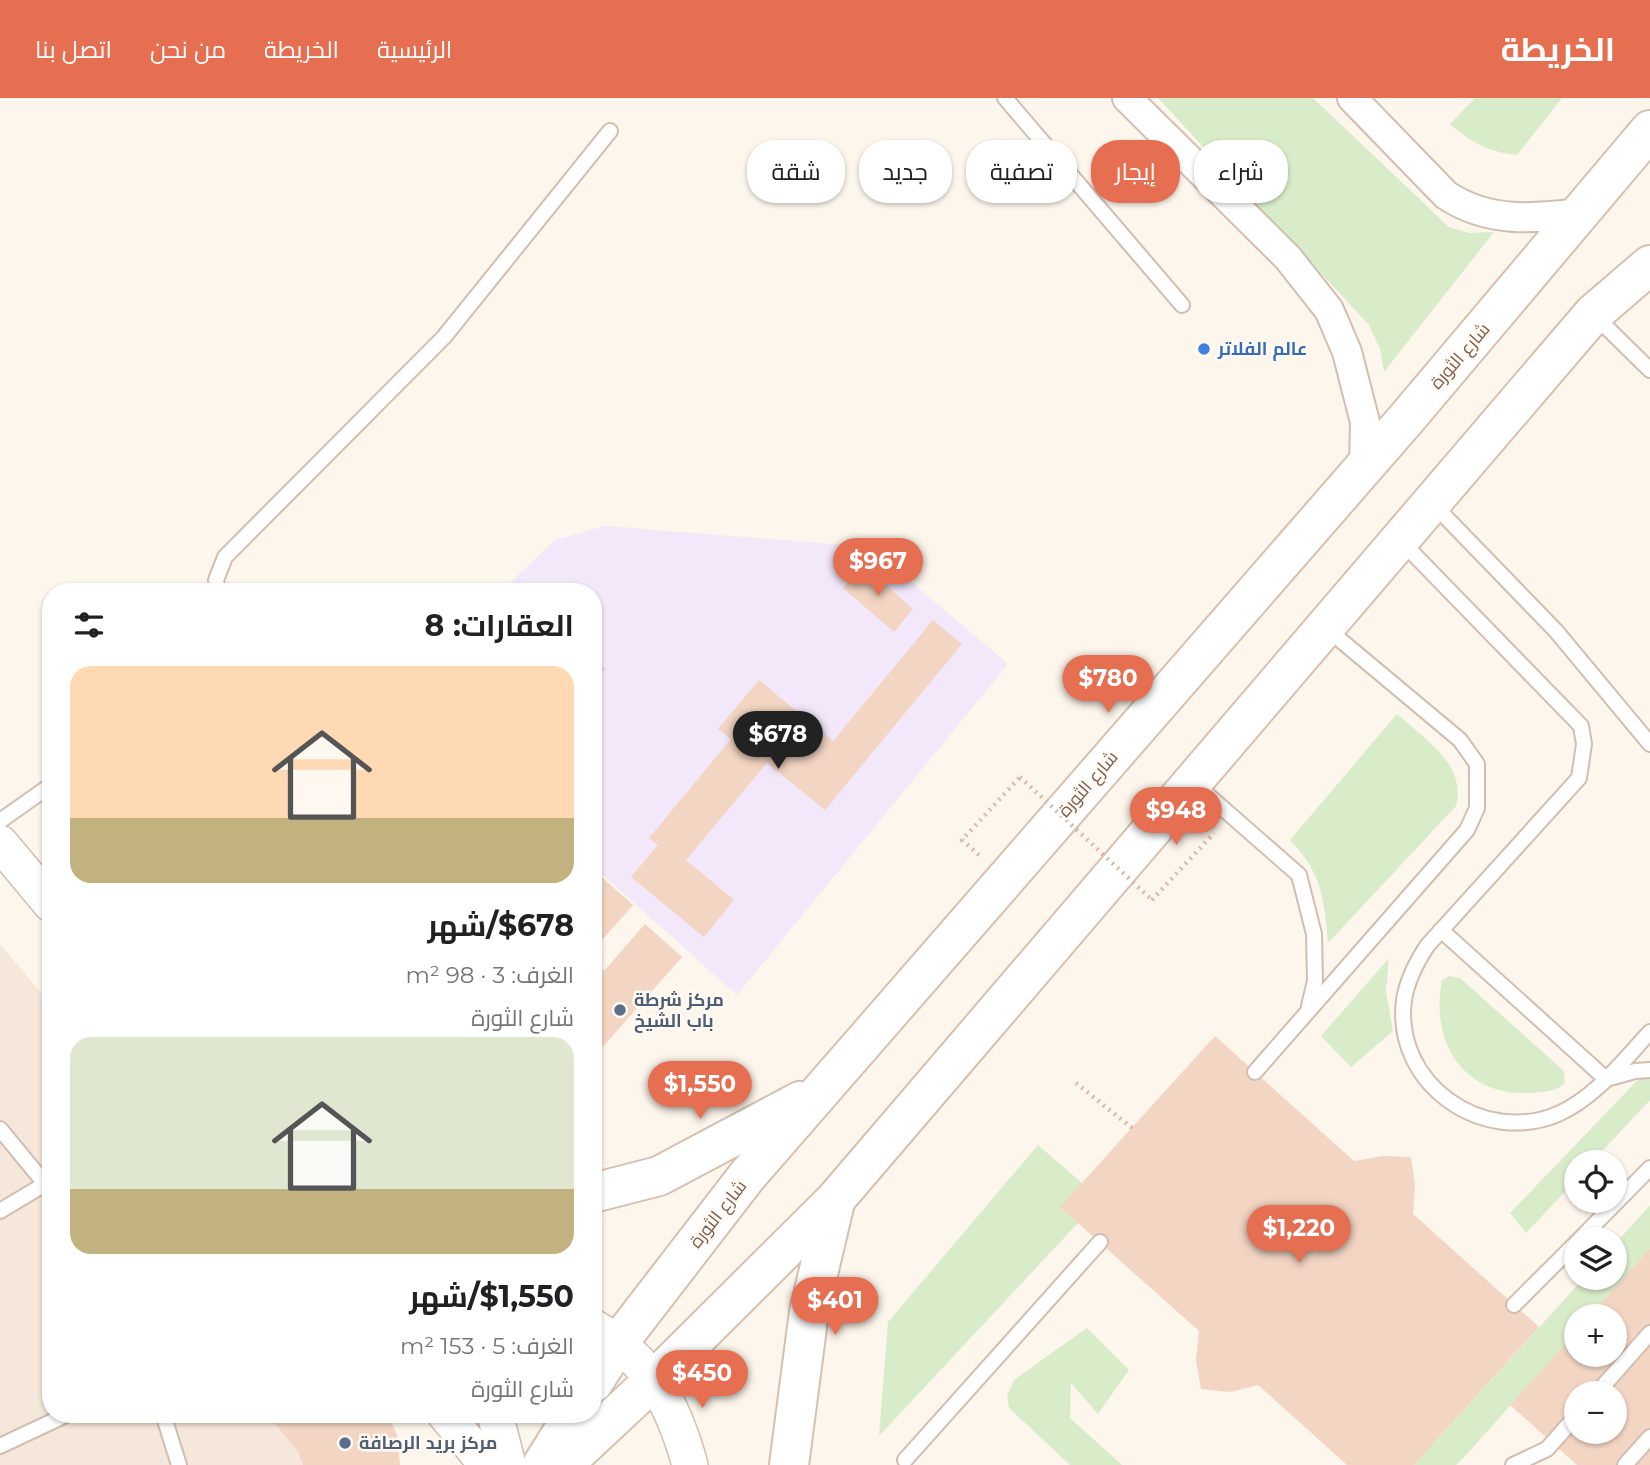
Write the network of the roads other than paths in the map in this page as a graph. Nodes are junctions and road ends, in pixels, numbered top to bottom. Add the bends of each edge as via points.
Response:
1 (1005, 98) edge
2 (1127, 98) edge
3 (1352, 98) edge
4 (1650, 130) edge
5 (610, 131) dead end
6 (1581, 213) junction
7 (1650, 265) edge
8 (1182, 305) dead end
9 (1593, 314) junction
10 (1650, 370) edge
11 (1364, 467) junction
12 (1431, 503) junction
13 (1400, 540) junction
14 (216, 583) edge
15 (1325, 627) junction
16 (1650, 744) edge
17 (1193, 782) junction
18 (42, 791) edge
19 (0, 821) edge
20 (0, 843) edge
21 (42, 893) edge
22 (1441, 930) junction
23 (1650, 1032) edge
24 (1650, 1070) edge
25 (1606, 1079) junction
26 (821, 1091) junction
27 (0, 1129) edge
28 (1650, 1168) edge
29 (42, 1181) edge
30 (42, 1191) edge
31 (602, 1191) edge
32 (835, 1200) junction
33 (0, 1211) edge
34 (1591, 1227) edge
35 (1100, 1242) dead end
36 (1564, 1254) edge
37 (1514, 1305) dead end
38 (1650, 1334) edge
39 (606, 1335) edge
40 (655, 1378) junction
41 (1608, 1381) edge
42 (49, 1423) edge
43 (166, 1423) edge
44 (453, 1423) edge
45 (497, 1423) edge
46 (568, 1423) edge
47 (1564, 1429) edge
48 (1650, 1437) edge
49 (0, 1447) edge
50 (905, 1460) dead end
51 (179, 1465) edge
52 (487, 1465) edge
53 (508, 1465) edge
54 (542, 1465) edge
55 (563, 1465) edge
56 (690, 1465) edge
57 (789, 1465) edge
58 (1513, 1465) edge
59 (1625, 1465) edge

1 - 8 lane
2 - 11 street via 1288,258 1329,310 1354,373 1365,422
3 - 6 street via 1446,195 1465,207 1532,219
4 - 6 main road, شارع الثورة
5 - 14 lane via 444,337 225,557
6 - 11 main road, شارع الثورة
7 - 9 main road
9 - 10 lane
9 - 12 main road
11 - 26 main road, شارع الثورة
12 - 13 main road
12 - 16 lane via 1556,631
13 - 15 main road
13 - 22 lane via 1581,726 1584,744 1579,778
15 - 17 main road
15 - 17 lane via 1460,740 1477,764 1477,808 1467,830 1254,1071 1305,1013 1314,995 1314,934 1307,895 1299,875
17 - 32 main road
18 - 19 lane
20 - 21 street
22 - 25 lane
22 - 25 lane via 1416,964 1404,1001 1407,1042 1414,1061 1439,1094 1481,1118 1505,1123 1533,1121 1577,1104
23 - 25 lane
24 - 25 lane
26 - 31 main road via 659,1176
26 - 39 main road, شارع الثورة
27 - 29 lane
28 - 34 lane
30 - 33 lane
32 - 40 main road
32 - 57 main road via 808,1312
35 - 50 lane
36 - 37 lane
38 - 41 lane
39 - 40 street
40 - 55 main road
40 - 56 street via 673,1413
42 - 49 lane
43 - 51 lane
44 - 52 street
45 - 53 street
46 - 54 main road
47 - 58 lane via 1547,1448
48 - 59 lane

